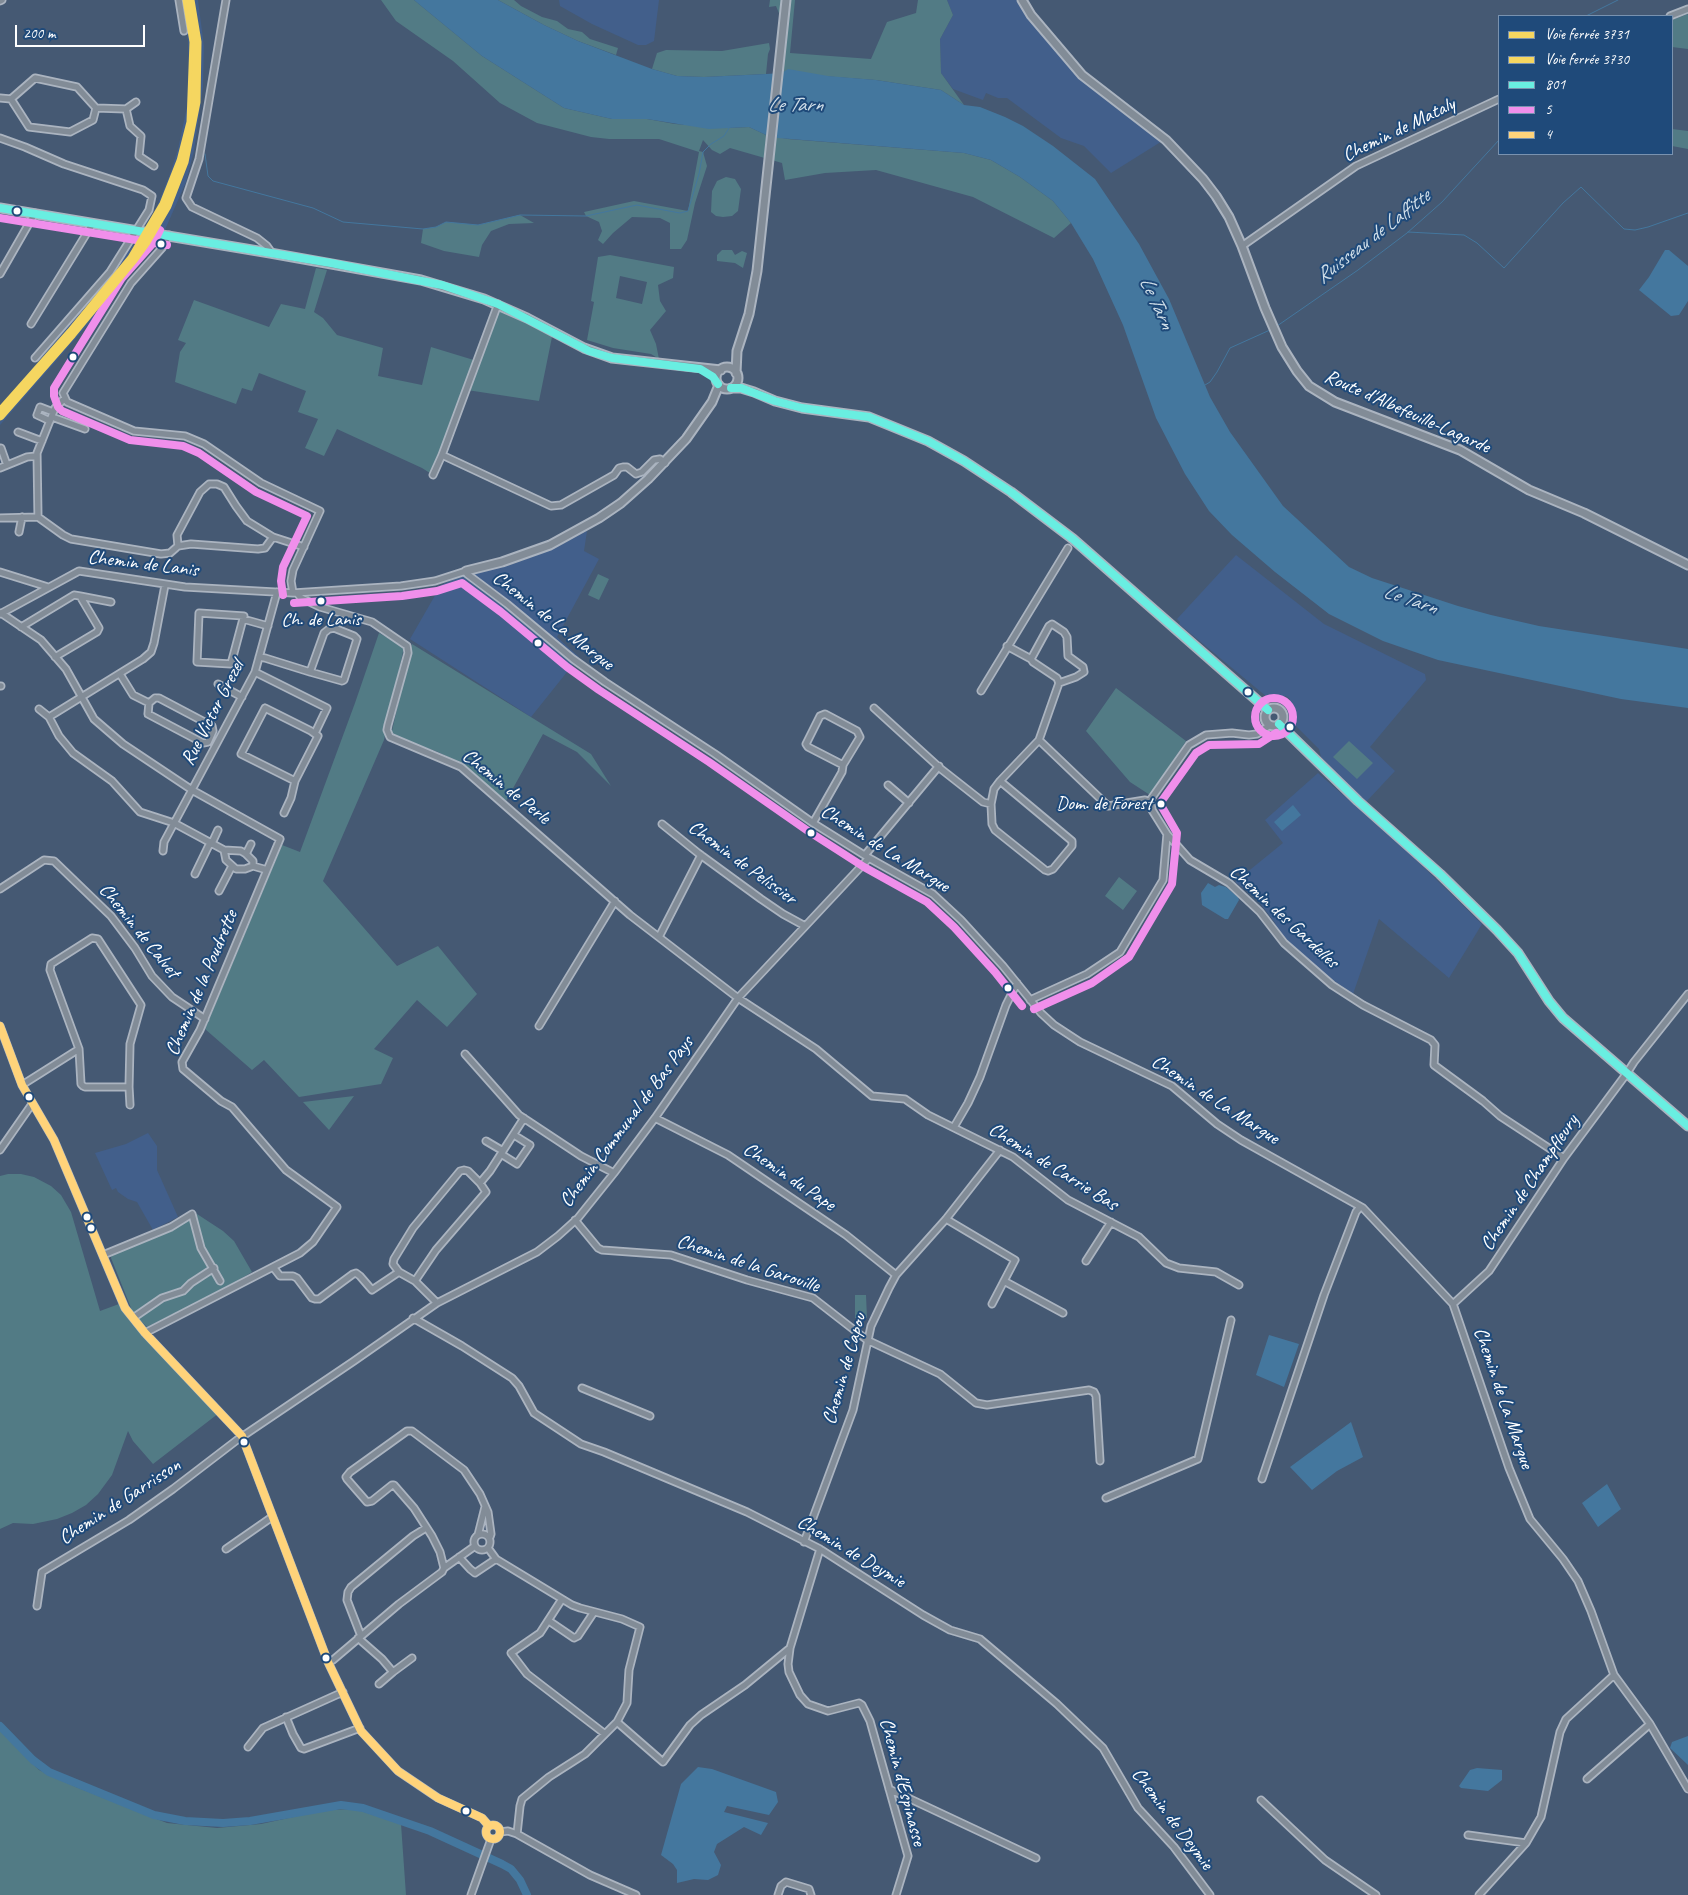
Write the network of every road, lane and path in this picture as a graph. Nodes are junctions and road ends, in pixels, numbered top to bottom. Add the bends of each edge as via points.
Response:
1 (179, 0) edge
2 (226, 0) edge
3 (786, 0) edge
4 (1022, 0) edge
5 (1688, 9) edge
6 (1673, 15) edge
7 (184, 31) dead end
8 (0, 98) edge
9 (11, 99) junction
10 (1498, 99) edge
11 (136, 102) dead end
12 (96, 108) junction
13 (126, 109) junction
14 (0, 138) edge
15 (154, 166) dead end
16 (0, 208) edge
17 (35, 213) junction
18 (93, 223) junction
19 (138, 230) junction
20 (168, 235) junction
21 (1242, 246) junction
22 (272, 253) junction
23 (0, 274) edge
24 (498, 304) junction
25 (31, 324) dead end
26 (737, 351) junction
27 (36, 358) dead end
28 (700, 369) junction
29 (722, 370) junction
30 (737, 375) junction
31 (719, 384) junction
32 (730, 389) junction
33 (754, 392) junction
34 (65, 398) junction
35 (712, 402) junction
36 (52, 417) junction
37 (85, 429) dead end
38 (18, 432) dead end
39 (42, 441) junction
40 (1, 448) edge
41 (442, 455) junction
42 (37, 456) junction
43 (664, 463) junction
44 (7, 465) junction
45 (0, 468) edge
46 (433, 476) dead end
47 (22, 517) junction
48 (38, 517) junction
49 (0, 518) edge
50 (19, 532) dead end
51 (273, 537) junction
52 (178, 546) junction
53 (304, 547) junction
54 (1068, 548) dead end
55 (1688, 566) edge
56 (466, 571) junction
57 (0, 572) edge
58 (165, 585) junction
59 (48, 587) junction
60 (277, 592) junction
61 (295, 593) junction
62 (80, 596) junction
63 (111, 602) dead end
64 (0, 613) edge
65 (244, 619) junction
66 (268, 626) junction
67 (21, 627) junction
68 (1007, 646) junction
69 (55, 657) junction
70 (259, 657) junction
71 (1031, 659) junction
72 (255, 672) junction
73 (310, 672) junction
74 (120, 674) junction
75 (1059, 683) junction
76 (218, 684) dead end
77 (980, 691) dead end
78 (82, 697) junction
79 (242, 697) junction
80 (149, 703) junction
81 (38, 708) dead end
82 (874, 708) dead end
83 (1268, 710) junction
84 (49, 717) junction
85 (1279, 724) junction
86 (1270, 725) junction
87 (315, 733) junction
88 (211, 735) junction
89 (219, 740) junction
90 (1039, 740) junction
91 (843, 765) junction
92 (939, 766) junction
93 (295, 781) junction
94 (1000, 781) junction
95 (888, 785) dead end
96 (192, 790) junction
97 (1150, 802) junction
98 (909, 803) junction
99 (992, 804) junction
100 (284, 813) dead end
101 (174, 823) junction
102 (814, 823) junction
103 (662, 824) dead end
104 (218, 830) dead end
105 (1167, 834) junction
106 (211, 843) junction
107 (251, 844) dead end
108 (224, 850) junction
109 (163, 851) dead end
110 (246, 854) junction
111 (701, 856) junction
112 (867, 857) junction
113 (232, 866) junction
114 (253, 866) junction
115 (267, 870) junction
116 (195, 874) dead end
117 (0, 888) edge
118 (219, 891) dead end
119 (615, 901) junction
120 (805, 926) junction
121 (659, 937) junction
122 (1016, 983) junction
123 (1688, 994) edge
124 (738, 998) junction
125 (1030, 1000) junction
126 (205, 1019) junction
127 (0, 1026) edge
128 (539, 1026) dead end
129 (79, 1049) junction
130 (465, 1054) dead end
131 (1627, 1073) junction
132 (22, 1085) junction
133 (129, 1087) junction
134 (32, 1104) junction
135 (130, 1105) dead end
136 (524, 1118) junction
137 (655, 1118) junction
138 (1688, 1126) edge
139 (954, 1127) junction
140 (514, 1135) junction
141 (486, 1141) dead end
142 (0, 1150) edge
143 (1000, 1150) junction
144 (502, 1153) junction
145 (1564, 1158) junction
146 (614, 1173) junction
147 (480, 1182) junction
148 (1360, 1207) junction
149 (946, 1219) junction
150 (575, 1220) junction
151 (1111, 1222) junction
152 (103, 1255) junction
153 (1086, 1261) dead end
154 (273, 1267) junction
155 (214, 1268) junction
156 (399, 1272) junction
157 (896, 1275) junction
158 (415, 1281) junction
159 (1004, 1281) junction
160 (220, 1282) dead end
161 (1239, 1285) dead end
162 (437, 1303) junction
163 (992, 1304) dead end
164 (1453, 1304) junction
165 (1063, 1313) dead end
166 (132, 1318) junction
167 (413, 1318) junction
168 (1231, 1320) dead end
169 (145, 1333) junction
170 (868, 1340) junction
171 (582, 1388) dead end
172 (650, 1416) dead end
173 (242, 1436) junction
174 (1100, 1461) dead end
175 (1262, 1479) dead end
176 (1106, 1498) dead end
177 (485, 1507) junction
178 (272, 1517) junction
179 (426, 1528) junction
180 (478, 1535) junction
181 (490, 1537) junction
182 (804, 1542) junction
183 (475, 1546) junction
184 (488, 1548) junction
185 (226, 1549) dead end
186 (820, 1549) junction
187 (459, 1557) junction
188 (496, 1559) junction
189 (443, 1570) junction
190 (562, 1599) junction
191 (37, 1606) dead end
192 (594, 1612) junction
193 (549, 1621) junction
194 (360, 1637) junction
195 (790, 1648) junction
196 (412, 1658) dead end
197 (328, 1662) junction
198 (393, 1672) junction
199 (1614, 1675) junction
200 (379, 1684) dead end
201 (343, 1692) junction
202 (286, 1717) junction
203 (617, 1722) junction
204 (1650, 1724) junction
205 (360, 1728) junction
206 (605, 1734) junction
207 (248, 1747) dead end
208 (1685, 1777) edge
209 (1587, 1779) dead end
210 (889, 1788) junction
211 (1688, 1789) edge
212 (1260, 1800) dead end
213 (489, 1826) junction
214 (500, 1832) junction
215 (517, 1834) junction
216 (1468, 1835) dead end
217 (491, 1839) junction
218 (1526, 1843) junction
219 (1036, 1858) dead end
220 (471, 1895) edge
221 (636, 1895) edge
222 (778, 1895) edge
223 (811, 1895) edge
224 (896, 1895) edge
225 (1210, 1895) edge
226 (1376, 1895) edge
227 (1479, 1895) edge

1 - 7 street
2 - 22 street via 199,159 186,198 192,206 257,238
3 - 26 main road via 755,287
4 - 21 main road, Route d'Albefeuille-Lagarde via 1093,86 1153,129 1203,179 1229,216
5 - 6 street
8 - 9 street
9 - 12 street via 35,78 77,87
9 - 12 street via 29,127 70,132 92,120
10 - 21 street, Chemin de Mataly via 1356,166
11 - 13 street
12 - 13 street
13 - 15 street via 130,126 141,136 139,156
14 - 19 street via 64,164 143,190 152,196
16 - 17 main road
17 - 18 main road
17 - 23 street
18 - 19 main road
18 - 25 street
19 - 20 main road
19 - 27 street via 110,272
20 - 22 main road
20 - 34 street via 162,248 124,294 63,393
21 - 55 main road, Route d'Albefeuille-Lagarde via 1282,346 1303,379 1317,392 1335,402 1460,450 1529,490 1584,513
22 - 24 main road via 421,280
24 - 28 main road via 584,348 612,358
24 - 41 street
26 - 29 main road
26 - 30 main road
28 - 29 main road
28 - 31 main road
29 - 30 main road via 729,368
29 - 31 main road via 717,378
30 - 32 main road via 736,385
30 - 33 main road
31 - 32 main road
31 - 35 main road
32 - 33 main road
32 - 35 main road
33 - 83 main road via 802,408 869,417 928,441 964,461 1073,539
34 - 36 street via 55,408
34 - 53 street via 67,402 134,431 185,436 204,444 261,483 320,510
35 - 43 main road
36 - 37 street
36 - 39 street
38 - 39 street
39 - 42 street
40 - 44 street
41 - 43 street via 551,506 561,505 614,475 619,468 626,467 636,474 654,460
41 - 46 street
42 - 44 street
42 - 48 street
43 - 56 main road via 621,503 576,532 527,554
44 - 45 street
47 - 48 street
47 - 49 street
47 - 50 street
48 - 52 street via 71,538 161,554 170,553
51 - 52 street via 265,548 258,550 191,544
51 - 52 street via 248,521 224,487 209,484 200,492 177,535
51 - 53 street
53 - 61 street via 292,577
54 - 68 street
56 - 61 street, Chemin de La Margue via 435,581 401,586
56 - 102 street, Chemin de La Margue via 587,670
57 - 59 street
58 - 59 street, Chemin de Lanis via 79,571
58 - 60 street, Chemin de Lanis
58 - 74 street via 150,652
59 - 64 street, Chemin de Lanis
60 - 61 street, Chemin de Lanis
60 - 66 street, Rue Victor Grezel
61 - 119 street, Chemin de Perle via 320,607 372,622 408,646 387,730 390,737 461,767
62 - 63 street
62 - 67 street via 74,595
62 - 69 street via 99,628
64 - 67 street, Chemin de la Poudrette
65 - 65 street via 231,664 197,662 199,613 244,616
65 - 66 street
66 - 70 street, Rue Victor Grezel
67 - 69 street, Chemin de la Poudrette via 41,640
68 - 71 street
68 - 77 street
69 - 78 street, Chemin de la Poudrette
70 - 72 street, Rue Victor Grezel
70 - 73 street
71 - 75 street
71 - 75 street via 1052,624 1064,632 1068,656 1084,672
72 - 79 street, Rue Victor Grezel
72 - 87 street via 327,708
73 - 73 street via 344,680 357,639 334,628 329,629 324,634
74 - 78 street
74 - 80 street via 132,695
75 - 90 street
76 - 79 street
78 - 84 street
78 - 96 street, Chemin de la Poudrette via 94,719 123,744
79 - 89 street, Rue Victor Grezel
80 - 88 street via 159,698 212,726
80 - 88 street via 148,714 180,732 203,743 208,742
81 - 84 street
82 - 92 street
83 - 85 main road via 1281,712 1283,718
83 - 86 main road via 1265,718
84 - 101 street via 72,753 119,788 135,808 148,816
85 - 86 main road
85 - 131 main road via 1497,930 1518,953 1557,1011
86 - 97 street via 1257,734 1206,734 1192,742
87 - 93 street via 318,736
87 - 93 street via 265,708 241,754
88 - 89 street
89 - 96 street, Rue Victor Grezel
90 - 94 street
90 - 97 street via 1108,806
91 - 91 street via 806,744 820,716 825,714 857,731 860,737
91 - 102 street
92 - 98 street, Chemin Communal de Bas Pays
92 - 99 street via 983,802
93 - 100 street
94 - 99 street via 994,789
94 - 99 street via 1067,836 1072,846 1053,869 1044,870 995,830
95 - 98 street
96 - 101 street, Rue Victor Grezel
96 - 115 street, Chemin de la Poudrette via 280,839
97 - 105 street
98 - 112 street, Chemin Communal de Bas Pays
101 - 106 street
101 - 109 street, Rue Victor Grezel
102 - 112 street, Chemin de La Margue
103 - 111 street, Chemin de Pelissier
104 - 106 street
105 - 125 street via 1163,880 1120,952 1087,974
105 - 145 street, Chemin des Gardelles via 1190,860 1229,883 1260,912 1284,943 1332,985 1431,1040 1435,1045 1434,1065 1500,1116
106 - 108 street
106 - 116 street
107 - 110 street
108 - 110 street
108 - 113 street via 226,860
110 - 114 street
111 - 120 street, Chemin de Pelissier
111 - 121 street
112 - 120 street, Chemin Communal de Bas Pays
112 - 122 street, Chemin de La Margue via 933,894 961,920
113 - 114 street via 236,869
113 - 118 street
114 - 115 street
115 - 126 street, Chemin de la Poudrette
117 - 126 street, Chemin de Calvet via 44,860 54,861 110,916 152,976 172,997
119 - 121 street, Chemin de Perle
119 - 128 street
120 - 124 street, Chemin Communal de Bas Pays
121 - 124 street, Chemin de Perle
122 - 125 street, Chemin de La Margue
122 - 139 street via 980,1077
123 - 131 street, Chemin de Champfleury
124 - 137 street, Chemin Communal de Bas Pays
124 - 139 street, Chemin de Carrie Bas via 816,1048 872,1096 905,1099
125 - 148 street, Chemin de La Margue via 1054,1025 1080,1042 1172,1086 1241,1140
126 - 154 street, Chemin de la Poudrette via 182,1062 183,1069 232,1108 286,1170 337,1207 313,1242
127 - 132 street
129 - 132 street
129 - 133 street via 83,1086
129 - 133 street via 50,964 92,938 98,939 141,1005 130,1044
130 - 136 street
131 - 138 main road
131 - 145 street, Chemin de Champfleury
132 - 134 street
133 - 135 street
134 - 142 street
134 - 152 street via 54,1140
136 - 140 street
136 - 146 street via 581,1156
137 - 146 street, Chemin Communal de Bas Pays
137 - 157 street, Chemin du Pape via 728,1155 846,1235
139 - 143 street, Chemin de Carrie Bas
140 - 144 street
140 - 144 street via 530,1145 517,1164
141 - 144 street
143 - 149 street, Chemin de Capou
143 - 151 street, Chemin de Carrie Bas via 1062,1196
144 - 147 street
145 - 164 street, Chemin de Champfleury via 1490,1271
146 - 150 street, Chemin Communal de Bas Pays
147 - 156 street via 468,1172 460,1171 414,1228 394,1259 393,1264
147 - 158 street via 486,1189 484,1196 436,1250
148 - 164 street, Chemin de La Margue
148 - 175 street via 1324,1295
149 - 157 street, Chemin de Capou
149 - 159 street via 1015,1260
150 - 162 street, Chemin Communal de Bas Pays via 537,1252
150 - 170 street, Chemin de la Garouille via 602,1250 671,1254 813,1298
151 - 153 street
151 - 161 street, Chemin de Carrie Bas via 1139,1237 1166,1263 1179,1268 1216,1272
152 - 155 street via 171,1227 192,1214 202,1248
152 - 166 street
154 - 156 street via 280,1276 297,1278 315,1300 352,1274 360,1276 372,1290
154 - 169 street, Chemin de la Poudrette
155 - 160 street
155 - 166 street via 182,1291 162,1298
156 - 158 street
157 - 170 street, Chemin de Capou via 871,1326
158 - 162 street
159 - 163 street
159 - 165 street
162 - 167 street, Chemin Communal de Bas Pays
164 - 199 street, Chemin de La Margue via 1530,1520 1578,1581
166 - 169 street
167 - 173 street, Chemin Communal de Bas Pays
167 - 182 street, Chemin de Deymie via 512,1378 534,1414 581,1444 746,1512
168 - 176 street via 1198,1459
169 - 173 street
170 - 174 street, Chemin de la Garouille via 940,1374 976,1403 987,1405 1089,1390 1094,1392
170 - 182 street, Chemin de Capou via 853,1410
171 - 172 street
173 - 178 street
173 - 191 street, Chemin de Garrisson via 129,1520 42,1572
177 - 179 street via 460,1466 412,1430 407,1431 346,1477 367,1502 394,1485
177 - 180 street
177 - 181 street
178 - 185 street
178 - 197 street
179 - 189 street via 440,1552
179 - 194 street via 351,1587 347,1600
180 - 181 street
180 - 183 street
181 - 184 street
182 - 186 street, Chemin de Deymie
183 - 184 street via 481,1550
183 - 187 street
184 - 188 street
186 - 195 street
186 - 225 street, Chemin de Deymie via 923,1615 950,1630 980,1639 1057,1704 1103,1748 1138,1808 1174,1847
187 - 188 street via 476,1573
187 - 189 street
188 - 190 street
189 - 194 street
190 - 192 street
190 - 193 street
192 - 193 street via 574,1638
192 - 203 street via 640,1627 629,1670 627,1703
193 - 206 street via 540,1633 511,1653 526,1674
194 - 197 street
194 - 198 street
195 - 203 street via 701,1715 663,1762
195 - 210 street, Chemin d'Espinasse via 789,1672 808,1704 828,1711 862,1705 870,1721
196 - 198 street
197 - 201 street
198 - 200 street
199 - 204 street, Chemin de La Margue
199 - 218 street via 1566,1719 1560,1732 1541,1818
201 - 202 street
201 - 205 street
202 - 205 street via 304,1749
202 - 207 street via 263,1728
203 - 206 street
204 - 208 street, Chemin de La Margue
204 - 209 street
205 - 213 street via 398,1771 438,1798 482,1818
206 - 215 street via 586,1754 522,1799
208 - 211 street, Chemin de La Margue
210 - 219 street
210 - 224 street, Chemin d'Espinasse via 908,1856
212 - 226 street via 1325,1860
213 - 214 street via 497,1826
213 - 217 street via 486,1834
214 - 215 street
214 - 217 street via 497,1838
215 - 221 street via 590,1876
216 - 218 street
217 - 220 street
218 - 227 street
222 - 223 street via 786,1882 809,1889

